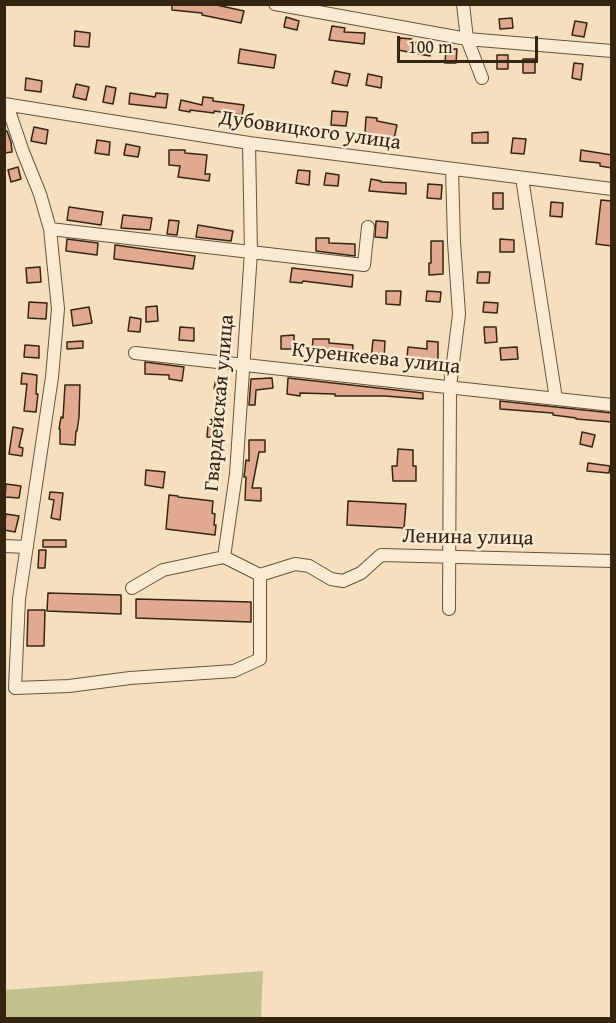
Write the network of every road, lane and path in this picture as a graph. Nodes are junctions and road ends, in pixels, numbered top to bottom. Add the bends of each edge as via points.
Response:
1 (275, 4) edge
2 (463, 4) edge
3 (467, 39) junction
4 (612, 51) edge
5 (482, 78) dead end
6 (6, 105) edge
7 (249, 143) junction
8 (452, 169) junction
9 (522, 178) junction
10 (612, 189) edge
11 (368, 227) dead end
12 (50, 229) junction
13 (251, 252) junction
14 (135, 353) dead end
15 (243, 364) junction
16 (450, 387) junction
17 (556, 399) junction
18 (612, 405) edge
19 (4, 546) edge
20 (27, 547) junction
21 (224, 557) junction
22 (450, 557) junction
23 (612, 561) edge
24 (260, 575) junction
25 (132, 588) dead end
26 (449, 609) dead end
27 (10, 688) edge

1 - 3 street
2 - 3 street
3 - 4 street
3 - 5 street
6 - 7 street, Дубовицкого улица
6 - 12 street
7 - 8 street, Дубовицкого улица
7 - 13 street, Гвардейская улица
8 - 9 street, Дубовицкого улица
8 - 16 street via 459,314
9 - 10 street, Дубовицкого улица
9 - 17 street
11 - 13 street via 364,265
12 - 13 street
12 - 20 street via 58,309
13 - 15 street, Гвардейская улица
14 - 15 street, Куренкеева улица
15 - 16 street, Куренкеева улица
15 - 21 street, Гвардейская улица via 236,474
16 - 17 street, Куренкеева улица
16 - 22 street
17 - 18 street, Куренкеева улица
19 - 20 street
20 - 27 street
21 - 24 street
21 - 25 street via 163,570
22 - 23 street, Ленина улица
22 - 24 street, Ленина улица via 381,555 361,573 343,581 295,564
22 - 26 street
24 - 27 street via 260,659 243,667 69,686

